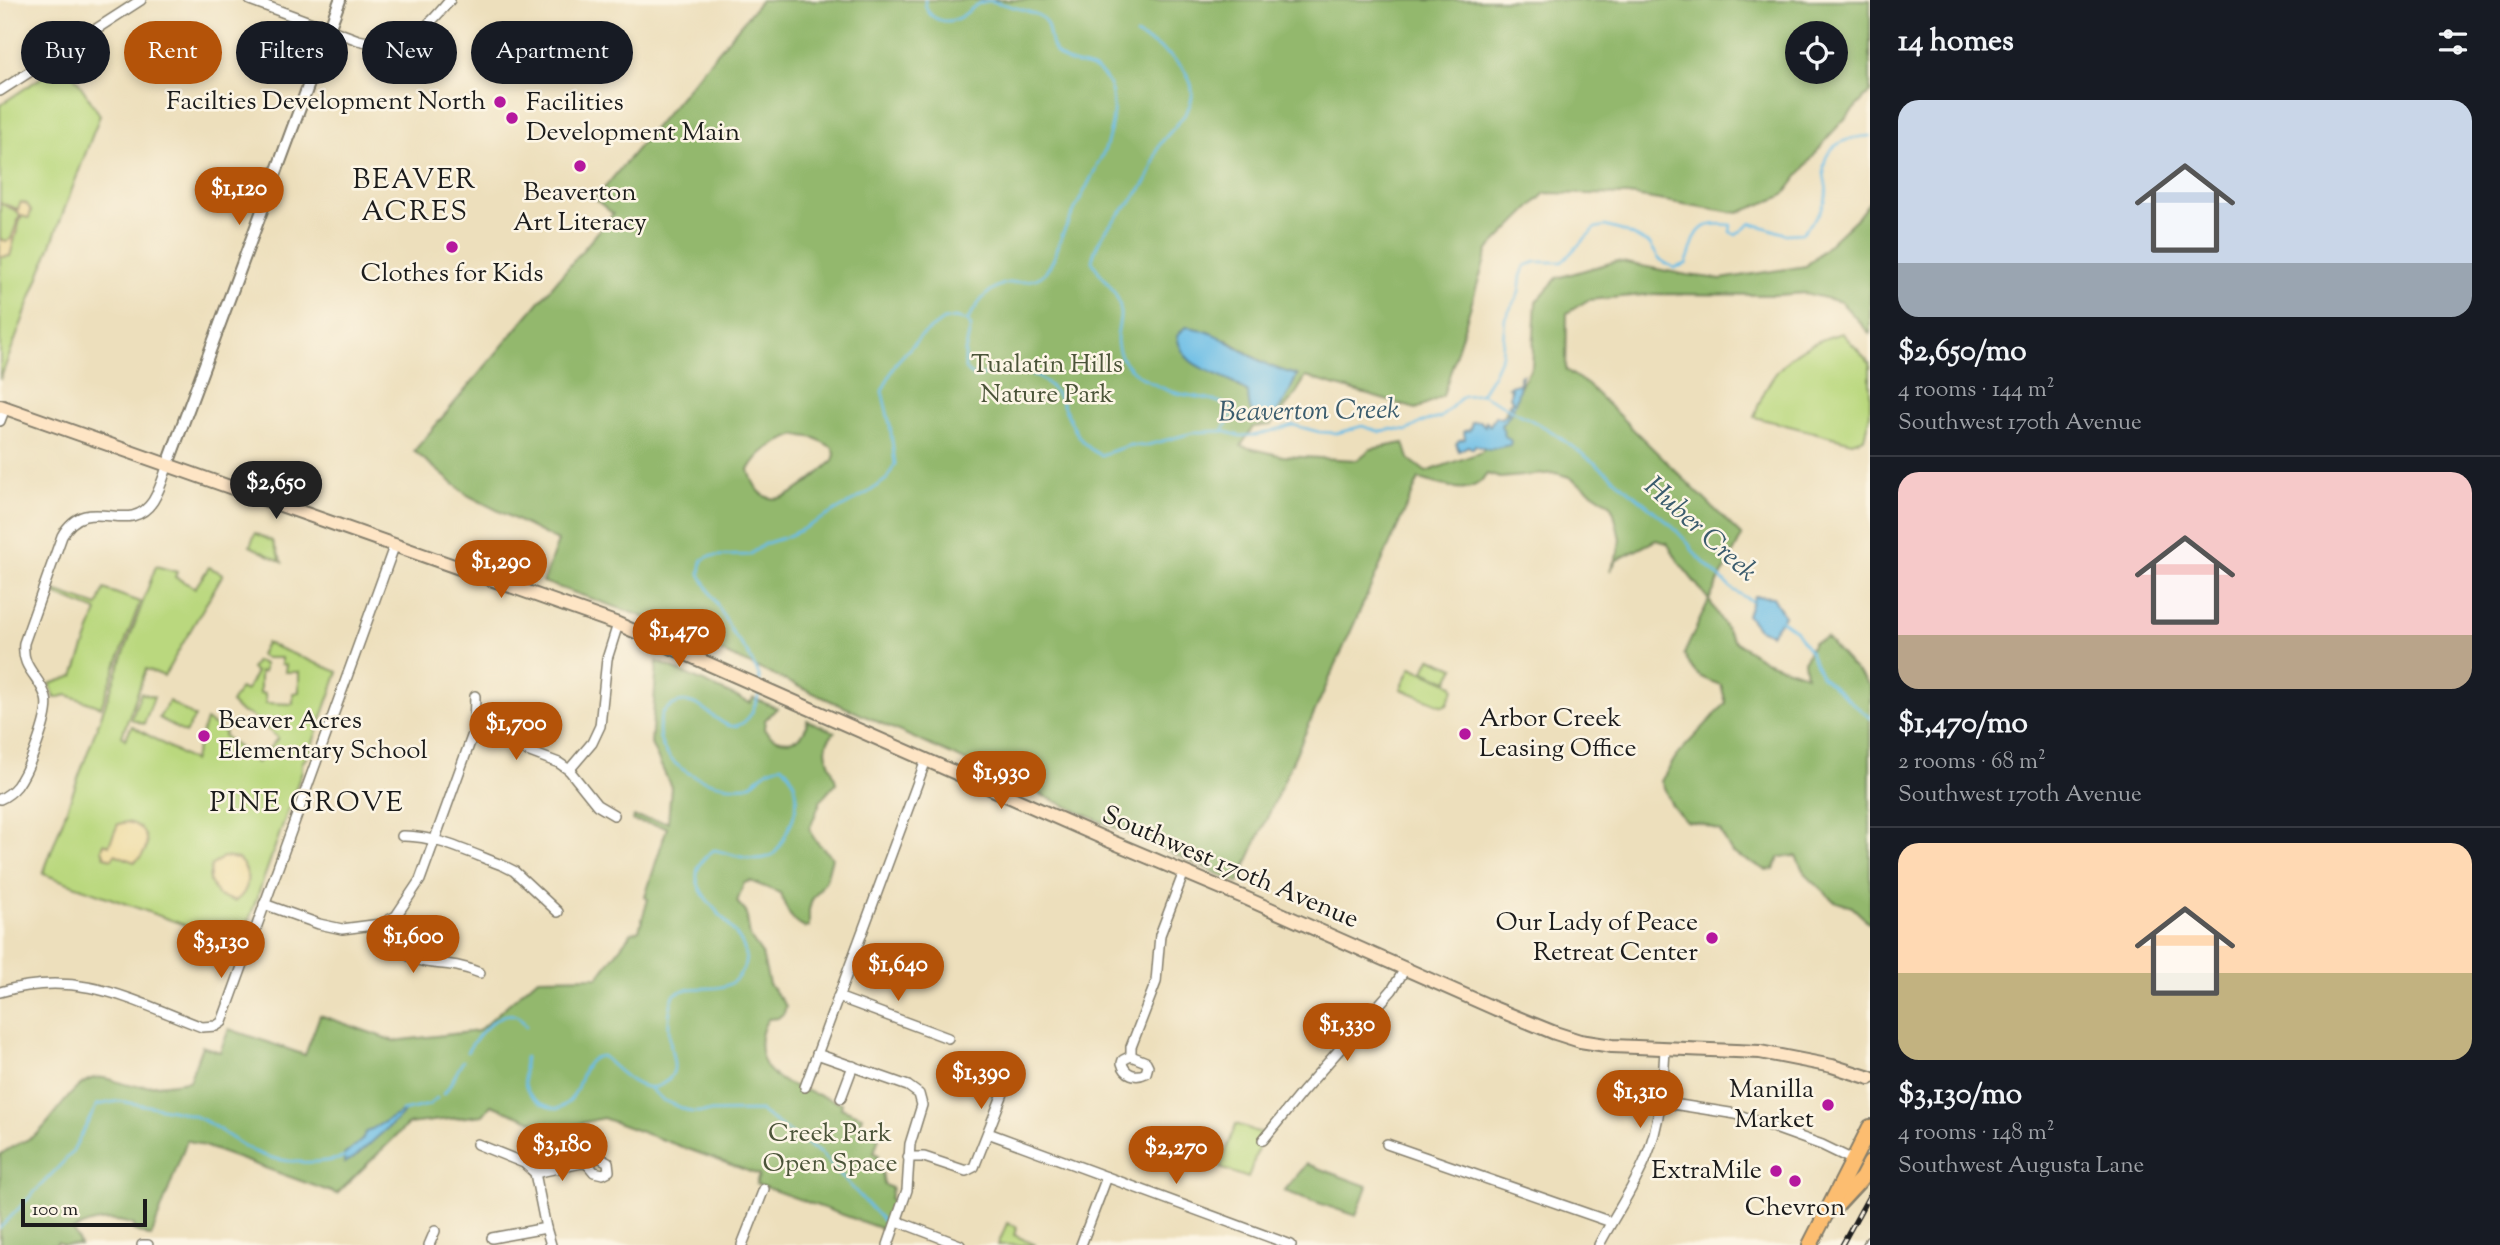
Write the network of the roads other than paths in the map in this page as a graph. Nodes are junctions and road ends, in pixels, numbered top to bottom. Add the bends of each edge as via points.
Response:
1 (141, 0) edge
2 (250, 0) edge
3 (340, 0) edge
4 (450, 0) edge
5 (307, 21) edge
6 (332, 21) edge
7 (348, 36) edge
8 (309, 84) edge
9 (0, 92) edge
10 (2, 412) edge
11 (168, 464) junction
12 (395, 544) junction
13 (618, 625) junction
14 (475, 696) dead end
15 (474, 731) junction
16 (926, 760) junction
17 (569, 770) junction
18 (0, 799) edge
19 (614, 815) dead end
20 (402, 836) dead end
21 (434, 841) junction
22 (1184, 872) junction
23 (264, 904) junction
24 (558, 912) dead end
25 (382, 924) junction
26 (1405, 969) junction
27 (480, 973) dead end
28 (0, 992) edge
29 (838, 997) junction
30 (948, 1038) dead end
31 (1665, 1050) junction
32 (817, 1054) junction
33 (1131, 1056) dead end
34 (853, 1066) junction
35 (1013, 1068) dead end
36 (1870, 1078) edge
37 (805, 1087) dead end
38 (841, 1098) dead end
39 (1660, 1102) junction
40 (1870, 1127) edge
41 (988, 1133) junction
42 (1263, 1140) dead end
43 (477, 1144) dead end
44 (1387, 1144) dead end
45 (908, 1157) junction
46 (1853, 1160) junction
47 (1870, 1163) edge
48 (589, 1164) dead end
49 (535, 1173) junction
50 (1107, 1177) junction
51 (764, 1189) dead end
52 (1825, 1217) junction
53 (897, 1221) junction
54 (1611, 1222) junction
55 (546, 1228) junction
56 (435, 1231) dead end
57 (492, 1238) dead end
58 (1266, 1241) edge
59 (142, 1245) edge
60 (148, 1245) edge
61 (429, 1245) edge
62 (551, 1245) edge
63 (741, 1245) edge
64 (888, 1245) edge
65 (960, 1245) edge
66 (1081, 1245) edge
67 (1291, 1245) edge
68 (1599, 1245) edge
69 (1810, 1245) edge

1 - 9 street
2 - 5 street
3 - 6 street
4 - 7 street via 425,29 405,40 367,43
8 - 11 street
10 - 11 main road, Southwest 170th Avenue
11 - 12 main road, Southwest 170th Avenue
11 - 18 street via 153,502 141,513 82,515 62,536 24,643 26,664 45,695 45,717 24,775 9,795
12 - 13 main road, Southwest 170th Avenue
12 - 23 street
13 - 16 main road, Southwest 170th Avenue
13 - 17 street via 607,659 600,726
14 - 15 street
15 - 17 street via 542,755
15 - 21 street
16 - 22 main road, Southwest 170th Avenue
16 - 29 street
17 - 19 street via 597,805
20 - 21 street
21 - 24 street via 514,871
21 - 25 street via 408,900 396,916
22 - 26 main road, Southwest 170th Avenue
22 - 33 street via 1160,935 1156,982
23 - 25 street via 342,929
23 - 28 street via 222,1022 216,1026 202,1027 78,984 40,984
25 - 27 street via 408,957
26 - 31 main road, Southwest 170th Avenue via 1570,1038
26 - 42 street
29 - 30 street
29 - 32 street
31 - 36 main road, Southwest 170th Avenue via 1760,1052
31 - 39 street
32 - 34 street
32 - 37 street
34 - 38 street
34 - 45 street via 919,1094 922,1105
35 - 41 street
39 - 46 street via 1736,1114
39 - 54 street via 1646,1158
40 - 46 main road
41 - 45 street via 970,1170
41 - 50 street
43 - 49 street via 524,1163
44 - 54 street
45 - 53 street via 907,1190
46 - 52 main road
47 - 52 main road
48 - 49 street
49 - 55 street
50 - 58 street
50 - 66 street
51 - 63 street
52 - 69 main road
53 - 64 street
53 - 65 street
54 - 68 street
55 - 57 street
55 - 62 street
56 - 61 street
58 - 67 street
59 - 60 street

